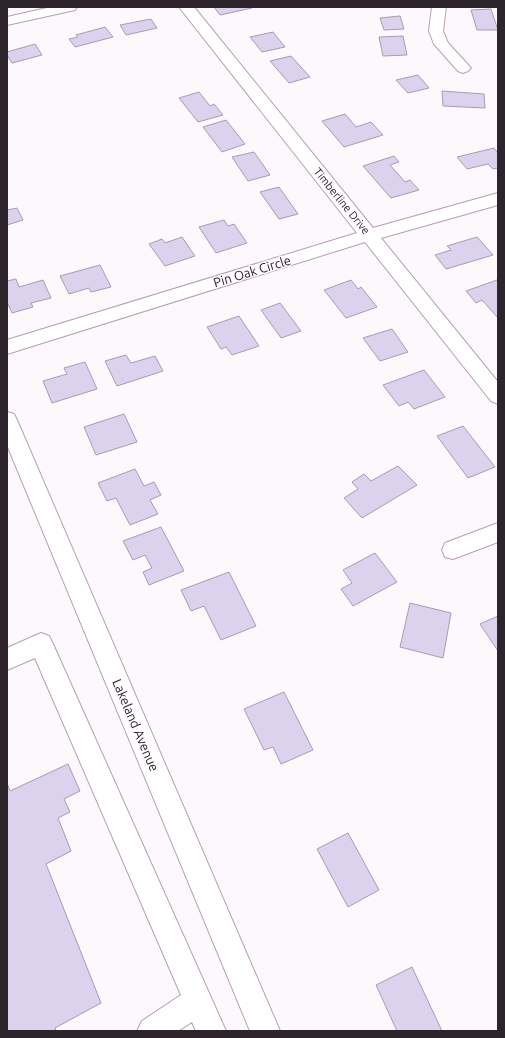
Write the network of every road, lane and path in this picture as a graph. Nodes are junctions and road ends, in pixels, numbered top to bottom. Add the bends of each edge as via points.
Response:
1 (70, 7) edge
2 (186, 7) edge
3 (439, 7) edge
4 (7, 21) edge
5 (463, 68) dead end
6 (498, 199) edge
7 (369, 235) junction
8 (7, 347) edge
9 (498, 396) edge
10 (7, 420) edge
11 (498, 532) edge
12 (453, 550) dead end
13 (7, 658) edge
14 (198, 1001) junction
15 (152, 1031) edge
16 (211, 1031) edge
17 (264, 1031) edge

1 - 4 street
2 - 7 street, Timberline Drive
3 - 5 street via 436,30 441,44
6 - 7 street, Pin Oak Circle
7 - 8 street, Pin Oak Circle
7 - 9 street, Timberline Drive
10 - 17 street, Lakeland Avenue
11 - 12 street
13 - 14 street via 41,644
14 - 15 street
14 - 16 street

